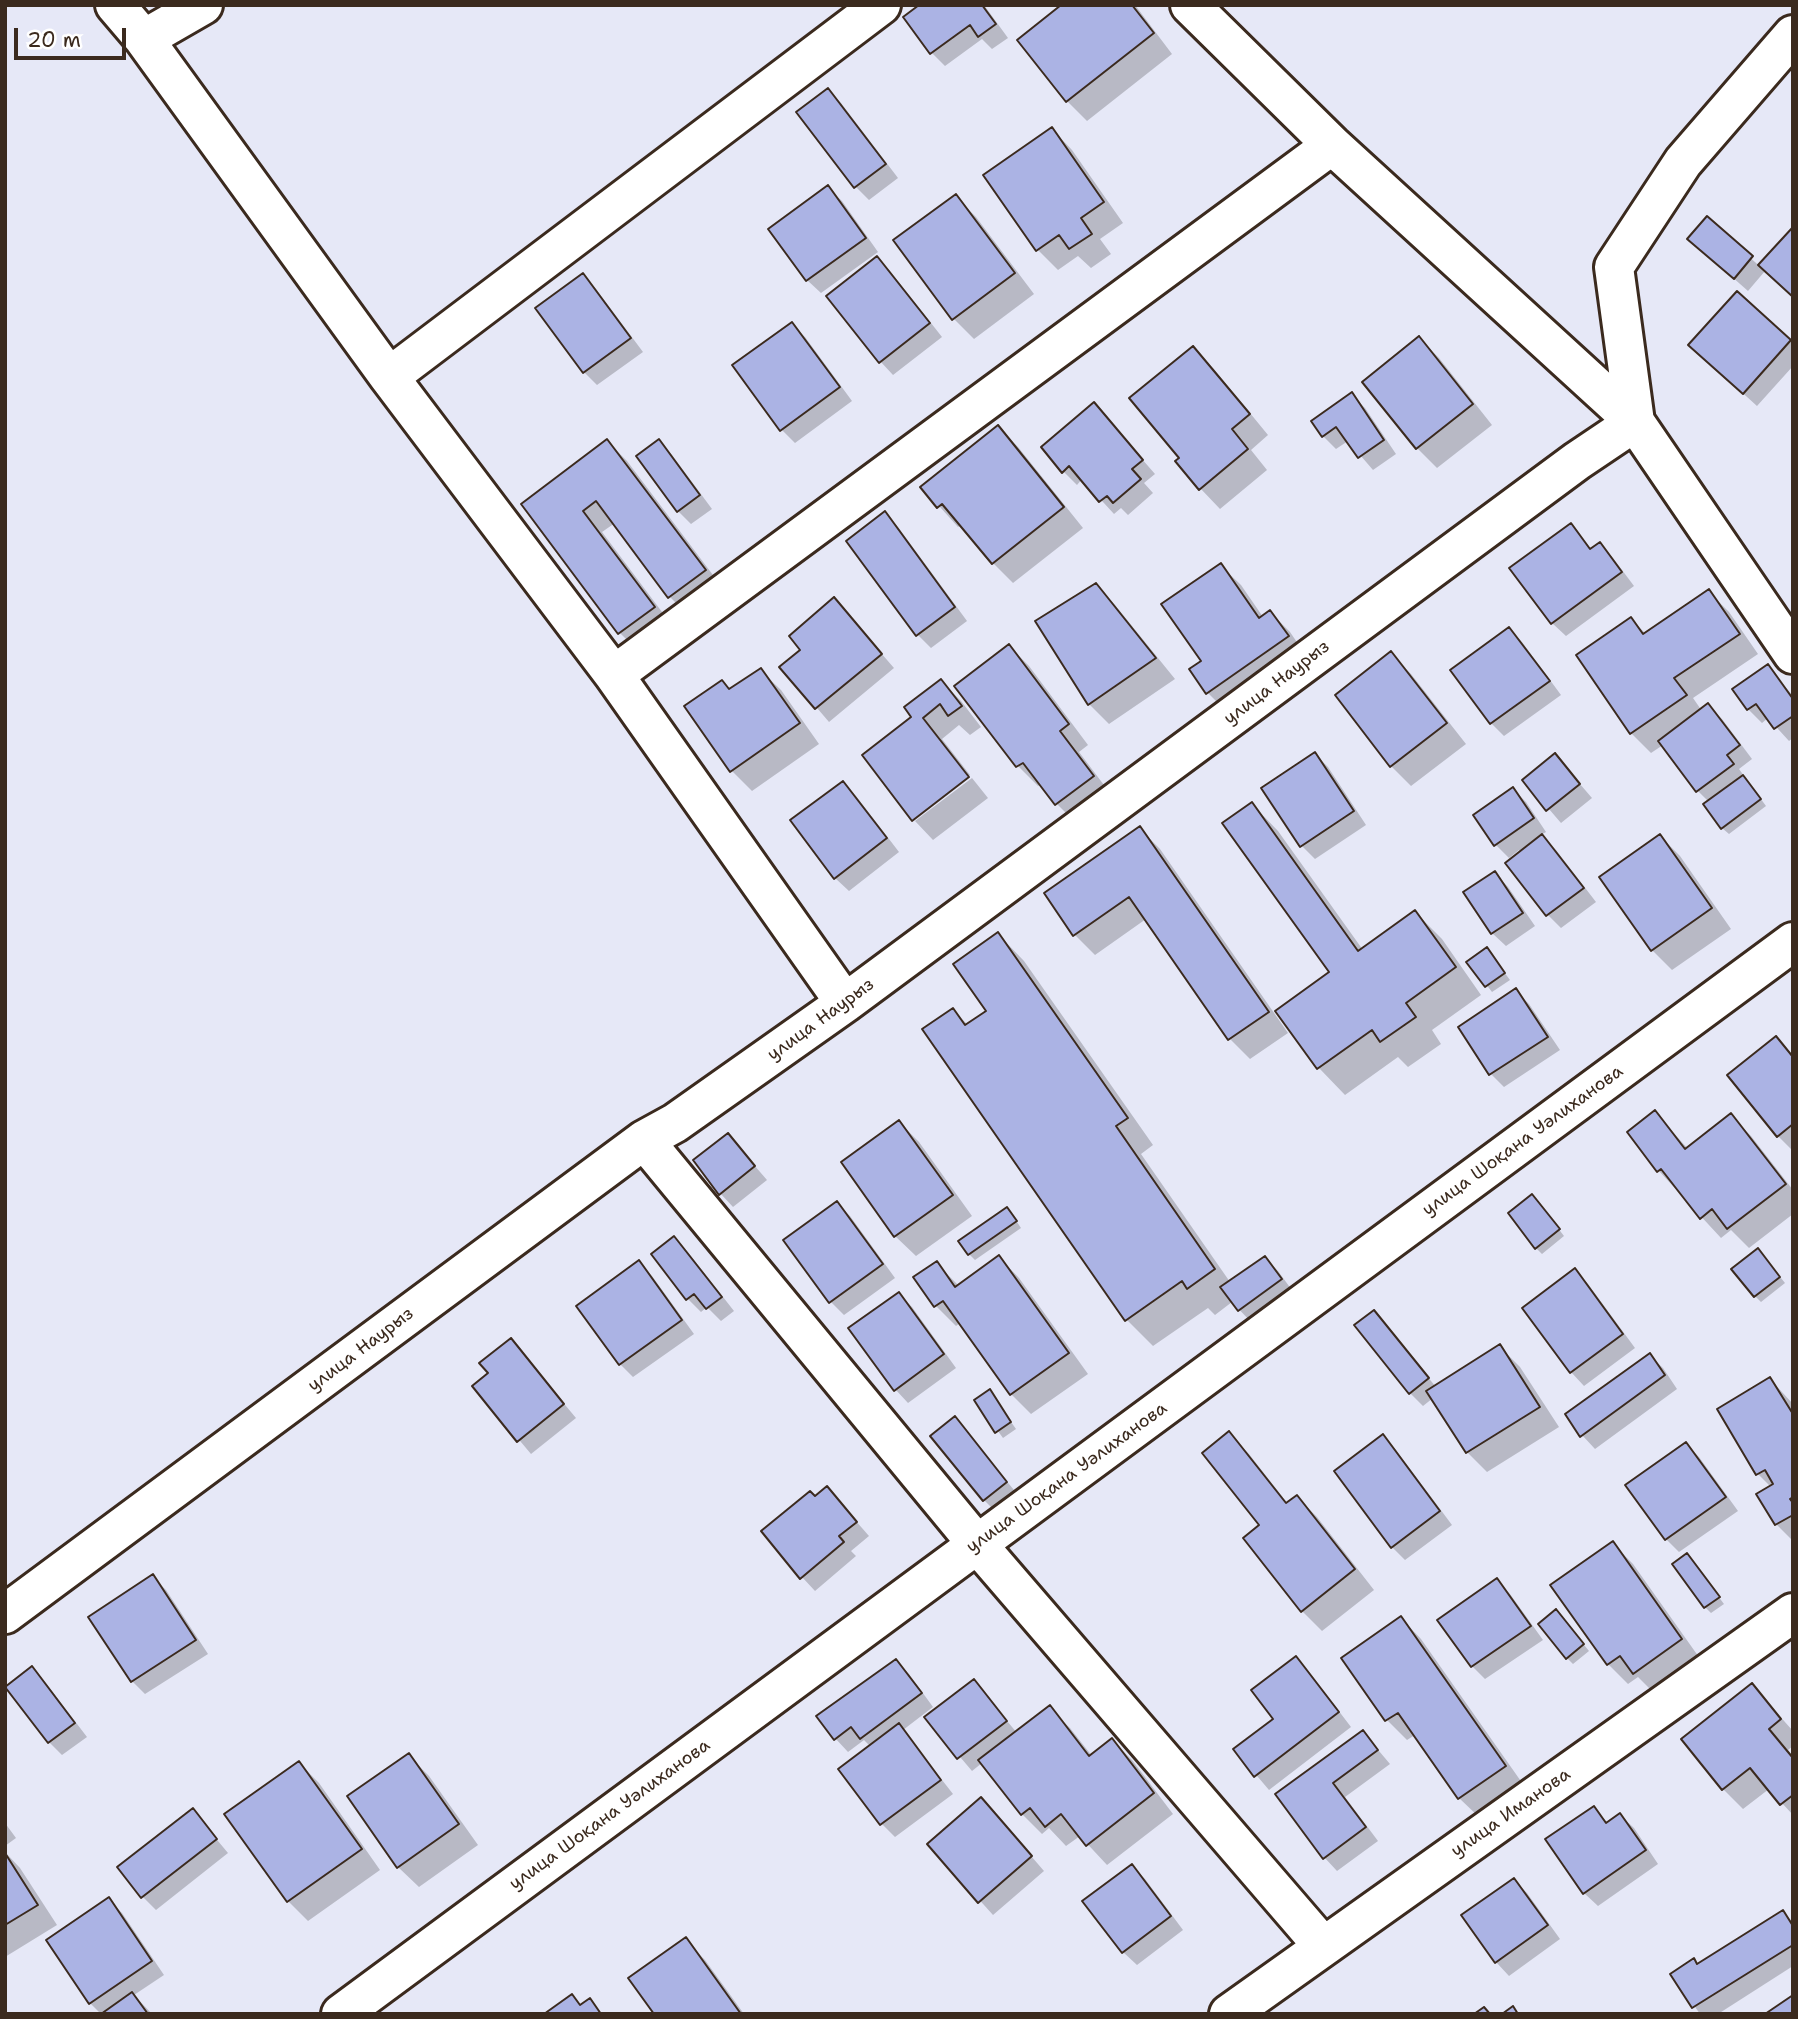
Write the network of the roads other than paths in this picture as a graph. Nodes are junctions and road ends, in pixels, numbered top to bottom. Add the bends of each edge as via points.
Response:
1 (115, 5) edge
2 (203, 5) edge
3 (881, 5) edge
4 (1190, 5) edge
5 (1793, 35) edge
6 (144, 39) junction
7 (1332, 145) junction
8 (389, 377) junction
9 (1635, 422) junction
10 (1793, 654) edge
11 (614, 675) junction
12 (1793, 942) edge
13 (845, 1003) junction
14 (644, 1140) junction
15 (977, 1544) junction
16 (1793, 1613) edge
17 (5, 1614) edge
18 (1323, 1946) junction
19 (341, 2014) edge
20 (1229, 2014) edge

1 - 6 street
2 - 6 street
3 - 8 street
4 - 7 street
5 - 9 street via 1682,162 1614,267
6 - 8 street
7 - 9 street
7 - 11 street
8 - 11 street
9 - 10 street
9 - 13 street, улица Наурыз
11 - 13 street
12 - 15 street, улица Шоқана Уәлиханова
13 - 14 street, улица Наурыз via 675,1124
14 - 15 street
14 - 17 street, улица Наурыз
15 - 18 street
15 - 19 street, улица Шоқана Уәлиханова
16 - 18 street, улица Иманова
18 - 20 street, улица Иманова

